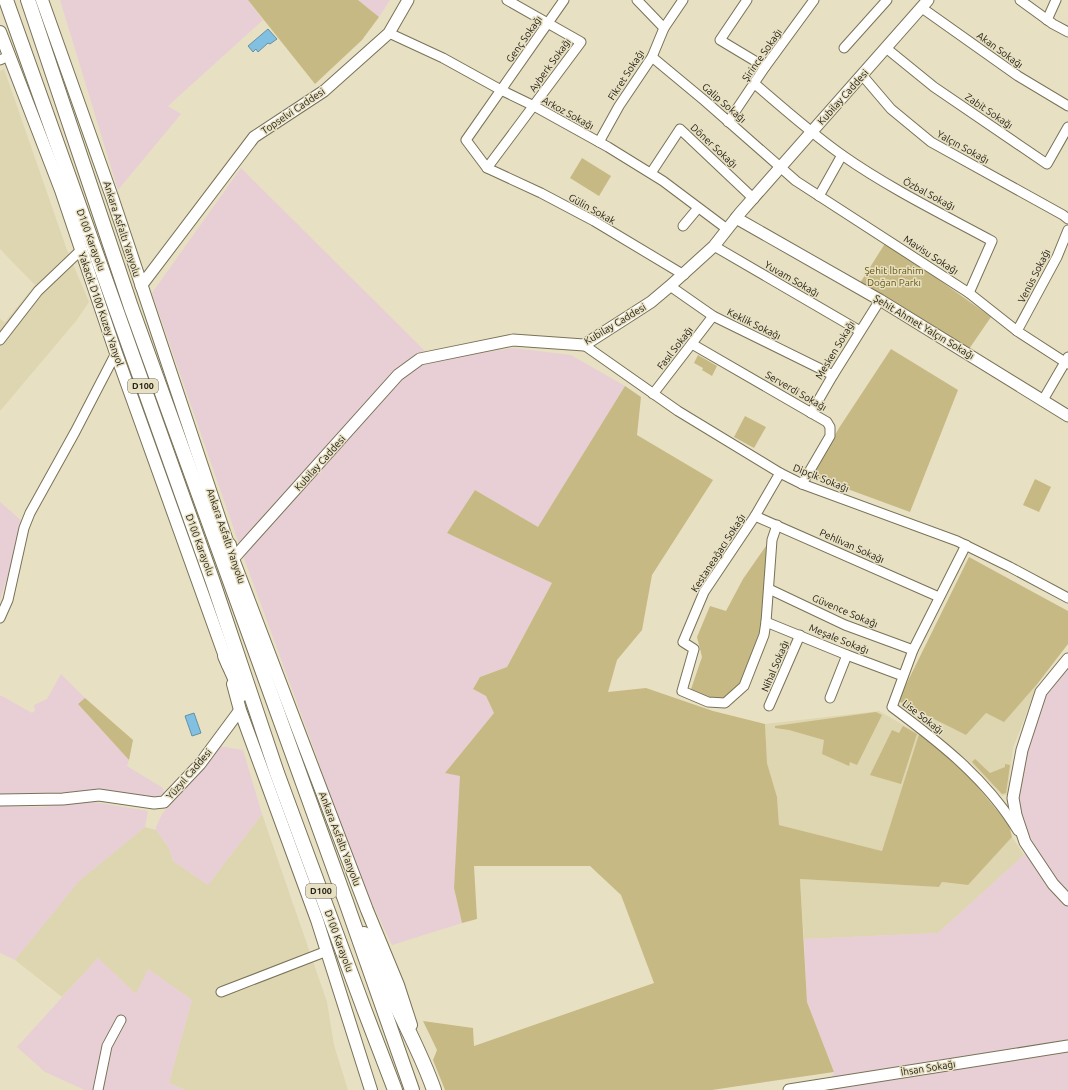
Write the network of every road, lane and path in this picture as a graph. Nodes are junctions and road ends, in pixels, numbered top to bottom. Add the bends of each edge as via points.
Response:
1 (6, 0) edge
2 (28, 0) edge
3 (42, 0) edge
4 (408, 0) edge
5 (507, 0) edge
6 (564, 0) edge
7 (637, 0) edge
8 (683, 0) edge
9 (747, 0) edge
10 (814, 0) edge
11 (888, 0) edge
12 (1020, 0) edge
13 (1056, 0) edge
14 (925, 4) edge
15 (1048, 20) junction
16 (548, 24) junction
17 (664, 28) junction
18 (0, 32) edge
19 (1068, 32) edge
20 (389, 33) junction
21 (844, 48) dead end
22 (886, 48) junction
23 (652, 57) junction
24 (4, 58) edge
25 (765, 67) junction
26 (862, 75) junction
27 (755, 84) junction
28 (501, 90) junction
29 (534, 106) junction
30 (1068, 106) edge
31 (728, 122) junction
32 (1068, 127) edge
33 (812, 132) junction
34 (599, 142) junction
35 (842, 155) junction
36 (780, 167) junction
37 (487, 168) junction
38 (651, 173) junction
39 (819, 196) junction
40 (754, 199) junction
41 (698, 208) junction
42 (736, 218) junction
43 (1068, 220) edge
44 (683, 226) dead end
45 (727, 229) junction
46 (1068, 230) edge
47 (714, 246) junction
48 (81, 250) junction
49 (684, 274) junction
50 (141, 286) junction
51 (670, 286) junction
52 (969, 293) junction
53 (880, 300) junction
54 (713, 316) junction
55 (860, 331) junction
56 (1017, 331) junction
57 (0, 340) edge
58 (692, 344) junction
59 (584, 345) junction
60 (116, 353) junction
61 (1067, 361) edge
62 (833, 375) junction
63 (653, 394) junction
64 (1044, 400) junction
65 (812, 413) junction
66 (1068, 416) edge
67 (780, 473) junction
68 (802, 484) junction
69 (755, 516) junction
70 (777, 526) junction
71 (229, 545) junction
72 (966, 546) junction
73 (234, 559) junction
74 (769, 589) junction
75 (940, 597) junction
76 (1068, 598) edge
77 (0, 618) edge
78 (245, 622) junction
79 (766, 622) junction
80 (800, 635) junction
81 (913, 650) junction
82 (847, 655) junction
83 (225, 656) junction
84 (1068, 659) edge
85 (903, 676) junction
86 (830, 698) dead end
87 (769, 706) dead end
88 (240, 710) junction
89 (278, 773) junction
90 (0, 800) edge
91 (1025, 842) junction
92 (1068, 900) edge
93 (346, 902) junction
94 (327, 951) junction
95 (221, 992) dead end
96 (364, 1009) junction
97 (122, 1020) dead end
98 (1068, 1046) edge
99 (425, 1066) junction
100 (816, 1088) edge
101 (98, 1090) edge
102 (371, 1090) edge
103 (386, 1090) edge
104 (395, 1090) edge
105 (412, 1090) edge
106 (434, 1090) edge
107 (789, 1090) edge

1 - 89 highway, D100 Karayolu / D100 via 213,582
2 - 78 highway, D100 Karayolu / D100 via 130,307
3 - 50 main road, Ankara Asfaltı Yanyolu
4 - 20 street, Topselvi Caddesi
5 - 16 street, Ayberk Sokağı
6 - 16 street, Genç Sokağı
7 - 17 street
8 - 17 street, Fikret Sokağı
9 - 25 street via 720,40
10 - 25 street, Şirince Sokağı
11 - 21 street
12 - 15 street
13 - 15 street
14 - 22 street, Kubilay Caddesi
14 - 30 street, Akan Sokağı via 1018,76
15 - 19 street
16 - 28 street, Genç Sokağı
16 - 29 street, Ayberk Sokağı via 581,42
17 - 23 street, Fikret Sokağı
18 - 24 main road, Yakacık D100 Kuzey Yanyol
20 - 28 street, Arkoz Sokağı via 443,58
20 - 50 street, Topselvi Caddesi via 324,91 254,137
22 - 26 street, Kubilay Caddesi
22 - 32 street, Zabit Sokağı via 934,87 1047,164
23 - 31 street, Galip Sokağı
23 - 34 street, Fikret Sokağı via 618,106
24 - 48 main road, Yakacık D100 Kuzey Yanyol via 61,190
25 - 27 street, Şirince Sokağı
26 - 33 street, Kubilay Caddesi
26 - 43 street, Yalçın Sokağı via 891,109 931,142 1028,194
27 - 31 street, Şirince Sokağı
27 - 33 street, Özbal Sokağı
28 - 29 street, Arkoz Sokağı
28 - 37 street, Genç Sokağı via 466,140
29 - 34 street, Arkoz Sokağı
29 - 37 street, Ayberk Sokağı
31 - 36 street, Galip Sokağı
33 - 35 street, Özbal Sokağı
33 - 36 street, Kubilay Caddesi
34 - 38 street, Arkoz Sokağı
35 - 39 street
35 - 52 street, Özbal Sokağı via 896,189 992,241
36 - 39 street, Mavisu Sokağı
36 - 40 street, Kubilay Caddesi
37 - 49 street, Gülin Sokak via 594,221
38 - 40 street, Döner Sokağı via 680,129
38 - 41 street, Arkoz Sokağı
39 - 52 street, Mavisu Sokağı
40 - 42 street, Kubilay Caddesi
41 - 44 street
41 - 45 street, Arkoz Sokağı
42 - 45 street, Kubilay Caddesi
42 - 53 street, Şehit Ahmet Yalçın Sokağı
45 - 47 street, Kubilay Caddesi
46 - 56 street, Venüs Sokağı via 1057,257
47 - 49 street, Kubilay Caddesi
47 - 55 street, Yuvam Sokağı
48 - 57 street via 38,291
48 - 60 main road, Yakacık D100 Kuzey Yanyol
49 - 51 street, Kubilay Caddesi
50 - 71 main road, Ankara Asfaltı Yanyolu
51 - 54 street, Keklik Sokağı
51 - 59 street, Kubilay Caddesi via 651,302
52 - 56 street, Mavisu Sokağı
53 - 55 street, Mesken Sokağı
53 - 64 street, Şehit Ahmet Yalçın Sokağı
54 - 58 street, Fasıl Sokağı
54 - 62 street, Keklik Sokağı
55 - 62 street, Mesken Sokağı
56 - 61 street, Mavisu Sokağı
58 - 63 street, Fasıl Sokağı
58 - 65 street, Serverdi Sokağı
59 - 63 street, Dipçik Sokağı
59 - 73 street, Kubilay Caddesi via 512,340 420,359 398,375
60 - 77 street via 30,513 24,528 8,600
60 - 83 main road, Yakacık D100 Kuzey Yanyol
61 - 64 street
62 - 65 street, Mesken Sokağı
63 - 67 street, Dipçik Sokağı
64 - 66 street, Şehit Ahmet Yalçın Sokağı
65 - 68 street, Serverdi Sokağı via 827,422 831,432
67 - 68 street, Dipçik Sokağı
67 - 69 street, Kestaneağacı Sokağı
68 - 72 street, Dipçik Sokağı
69 - 70 street, Pehlivan Sokağı
69 - 79 street, Kestaneağacı Sokağı via 704,592 683,642 694,649 682,691 708,702 725,703 744,686 764,635
70 - 74 street, Kestaneağacı Sokağı via 772,540
70 - 75 street, Pehlivan Sokağı
71 - 73 main road, Ankara Asfaltı Yanyolu
71 - 78 highway
72 - 75 street, Lise Sokağı
72 - 76 street, Dipçik Sokağı
73 - 99 main road, Ankara Asfaltı Yanyolu via 398,985
74 - 79 street, Kestaneağacı Sokağı
74 - 81 street, Güvence Sokağı via 845,625
75 - 81 street, Lise Sokağı
78 - 93 highway, D100 Karayolu / D100
79 - 80 street, Meşale Sokağı
80 - 82 street, Meşale Sokağı
80 - 87 street, Nihal Sokağı
81 - 85 street, Lise Sokağı
82 - 85 street, Meşale Sokağı
82 - 86 street
83 - 88 main road
83 - 89 highway, D100
84 - 91 street via 1041,692 1022,750 1013,798
85 - 91 street, Lise Sokağı via 892,706 960,760 1007,812
88 - 90 street, Yüzyıl Caddesi via 200,764 164,802 154,804 99,795 63,800
88 - 94 main road
89 - 96 highway, D100 Karayolu / D100
91 - 92 street via 1053,884
93 - 99 highway via 373,950
93 - 105 highway, D100 Karayolu / D100
94 - 95 street
94 - 102 main road
96 - 103 highway
96 - 104 highway, D100 Karayolu / D100
97 - 101 street via 107,1046
98 - 100 street, İhsan Sokağı
99 - 106 highway
100 - 107 street, İhsan Sokağı

